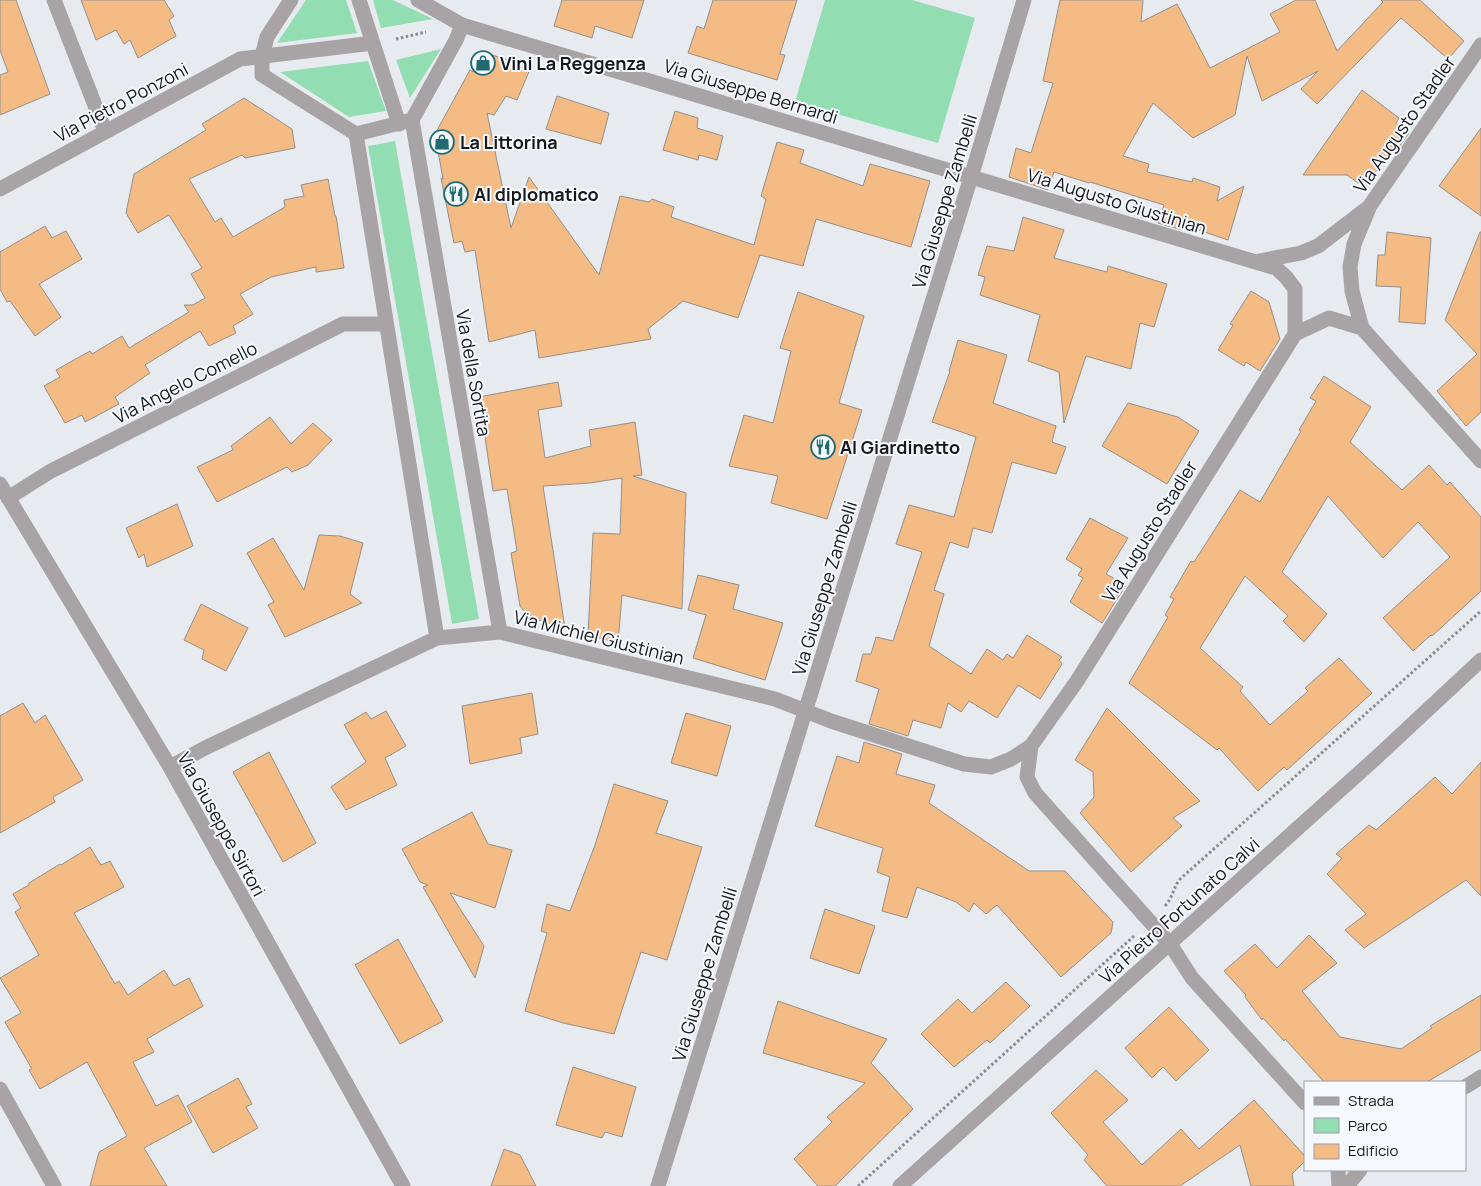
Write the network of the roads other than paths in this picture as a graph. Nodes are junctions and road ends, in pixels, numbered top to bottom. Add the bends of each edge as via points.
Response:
1 (54, 0) edge
2 (291, 0) edge
3 (359, 0) edge
4 (418, 0) edge
5 (1024, 0) edge
6 (462, 25) junction
7 (373, 43) junction
8 (1481, 45) edge
9 (262, 56) junction
10 (406, 122) junction
11 (105, 131) junction
12 (356, 134) junction
13 (971, 177) junction
14 (0, 189) edge
15 (1369, 207) junction
16 (1252, 262) junction
17 (386, 324) junction
18 (1362, 328) junction
19 (1295, 334) junction
20 (1481, 462) edge
21 (0, 484) edge
22 (8, 498) junction
23 (500, 632) junction
24 (437, 638) junction
25 (1481, 660) edge
26 (805, 710) junction
27 (1031, 746) junction
28 (170, 767) junction
29 (1170, 944) junction
30 (1481, 1077) edge
31 (1466, 1086) edge
32 (0, 1089) edge
33 (1304, 1101) edge
34 (1338, 1171) edge
35 (1359, 1171) edge
36 (54, 1186) edge
37 (403, 1186) edge
38 (658, 1186) edge
39 (900, 1186) edge
40 (1339, 1186) edge
41 (1346, 1186) edge

1 - 11 street
2 - 9 street via 267,38
3 - 7 street, Via della Sortita
4 - 6 street, Via Giuseppe Bernardi
5 - 13 street, Via Giuseppe Zambelli
6 - 10 street
6 - 13 street, Via Giuseppe Bernardi
7 - 9 street, Via Pietro Ponzoni
7 - 10 street, Via della Sortita
8 - 15 street, Via Augusto Stadler
9 - 11 street, Via Pietro Ponzoni via 240,60
9 - 12 street via 262,75
10 - 12 street
10 - 23 street, Via della Sortita
11 - 14 street, Via Pietro Ponzoni
12 - 17 street
13 - 16 street, Via Augusto Giustinian
13 - 26 street, Via Giuseppe Zambelli
15 - 16 street, Via Augusto Stadler via 1318,246 1301,253
15 - 18 street via 1354,244 1350,267 1352,291
16 - 19 street via 1276,268 1294,289
17 - 22 street, Via Angelo Comello via 343,324 51,471
17 - 24 street
18 - 19 street via 1329,318
18 - 20 street
19 - 27 street, Via Augusto Stadler via 1077,681
21 - 22 street, Via Giuseppe Sirtori
22 - 28 street, Via Giuseppe Sirtori
23 - 24 street, Via Michiel Giustinian
23 - 26 street, Via Michiel Giustinian via 775,699
24 - 28 street, Via Michiel Giustinian
25 - 29 street, Via Pietro Fortunato Calvi
26 - 27 street, Via Michiel Giustinian via 964,764 991,767
26 - 38 street, Via Giuseppe Zambelli
27 - 29 street via 1027,777 1034,793
28 - 37 street, Via Giuseppe Sirtori
29 - 33 street via 1192,978
29 - 39 street, Via Pietro Fortunato Calvi
30 - 31 street
32 - 36 street
34 - 40 street
35 - 41 street

